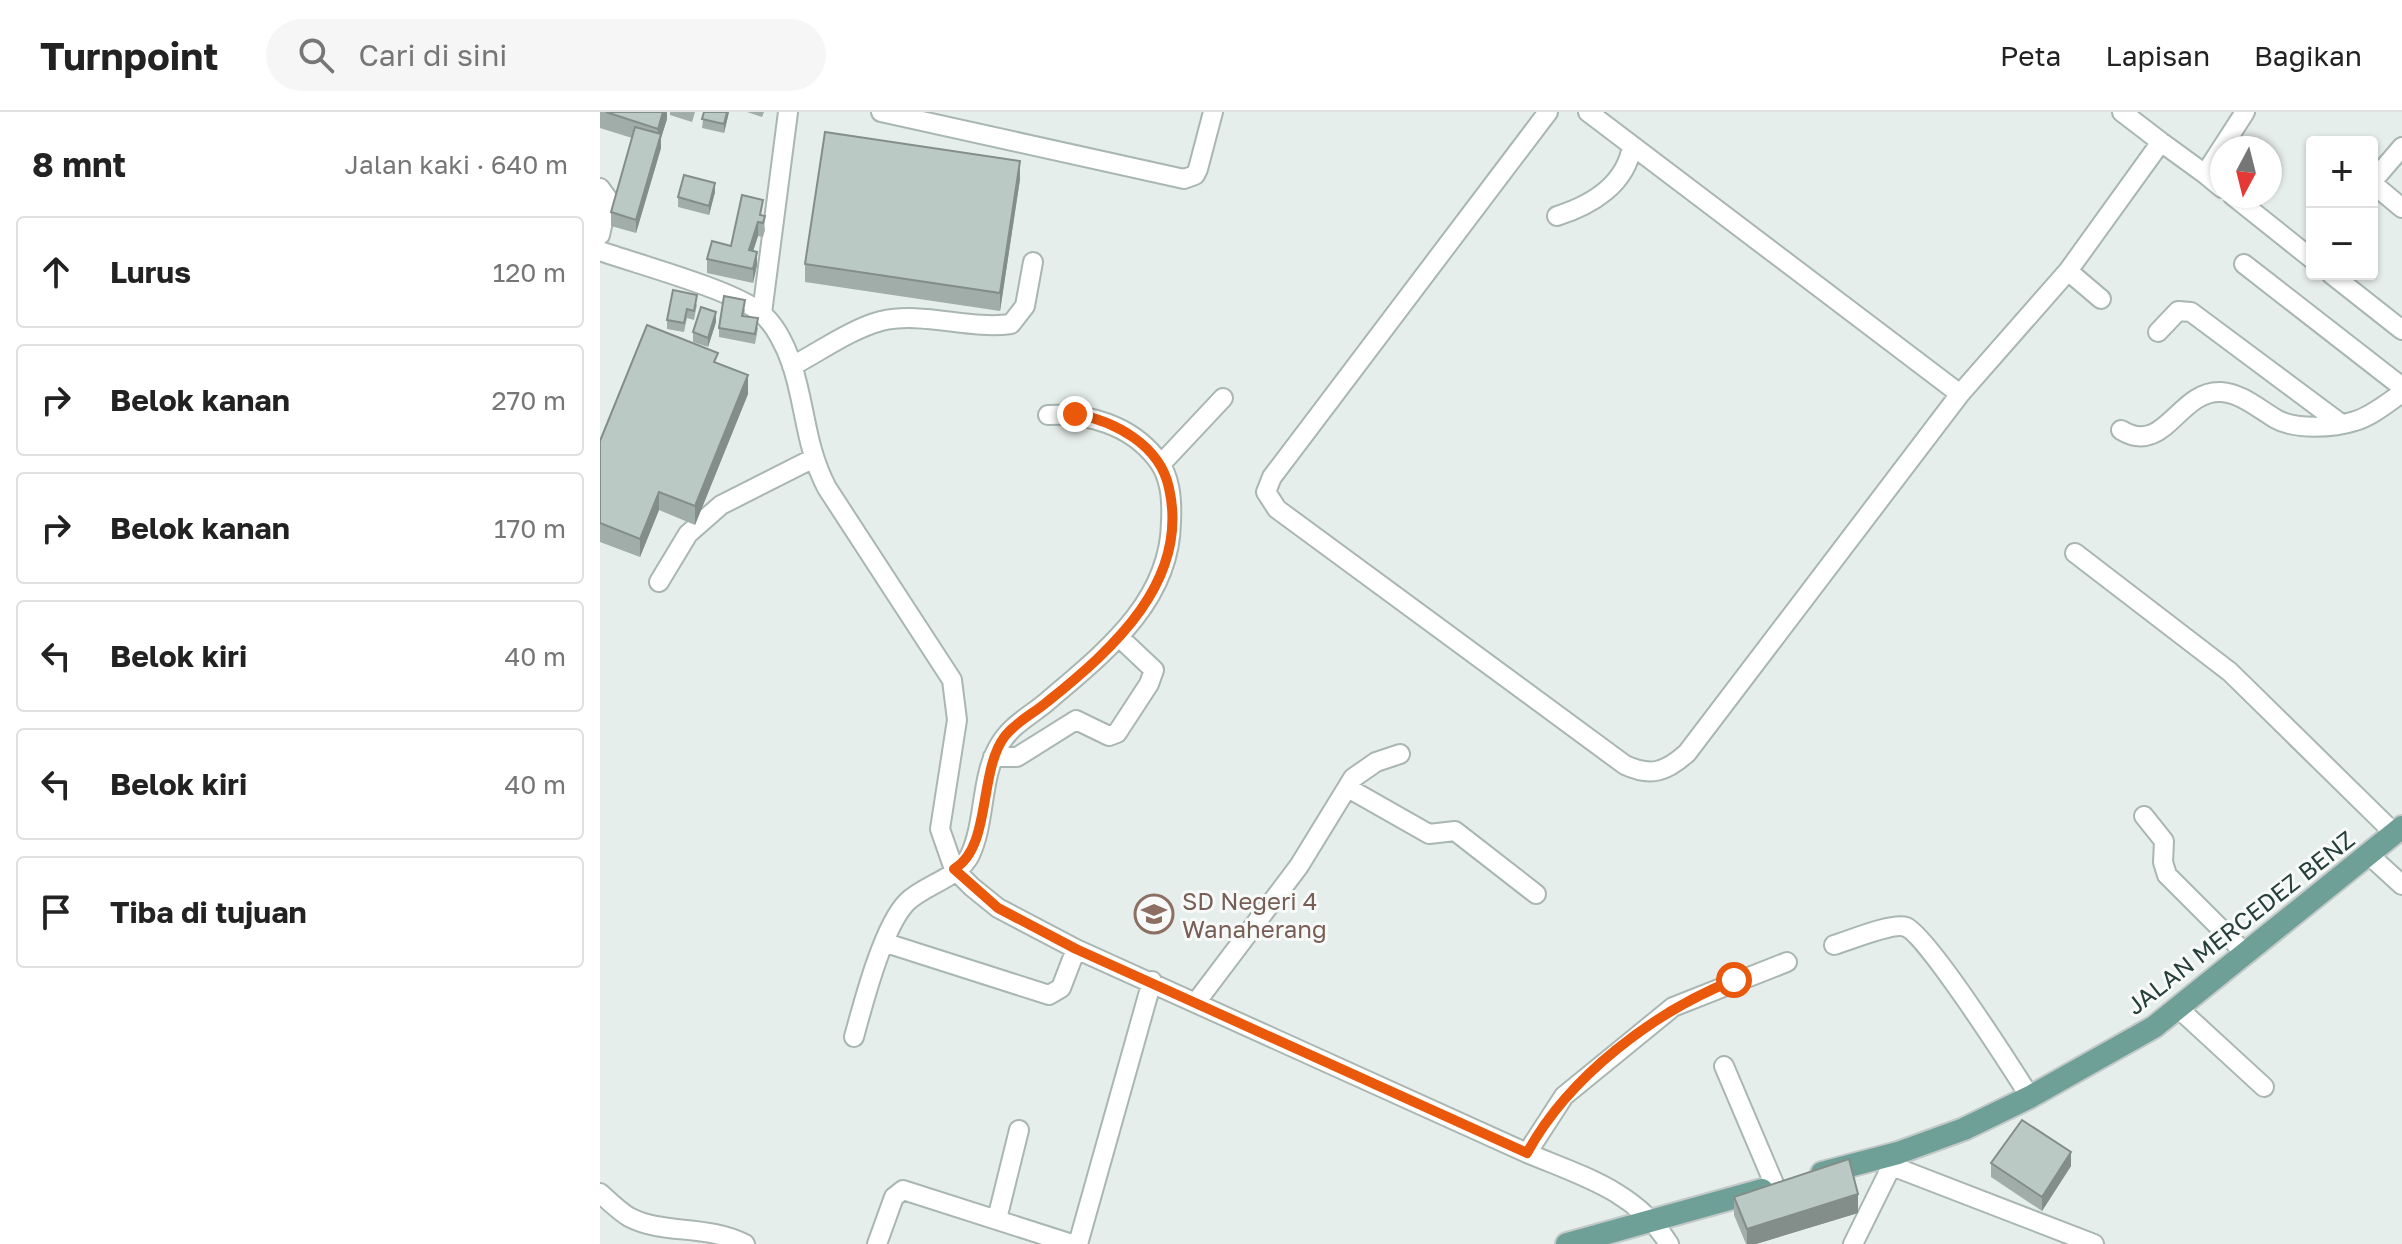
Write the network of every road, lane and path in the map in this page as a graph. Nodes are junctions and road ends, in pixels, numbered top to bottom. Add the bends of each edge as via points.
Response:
1 (788, 112) edge
2 (881, 112) edge
3 (1213, 112) edge
4 (1548, 112) edge
5 (1588, 112) edge
6 (2122, 112) edge
7 (2245, 112) edge
8 (2161, 142) junction
9 (1632, 146) junction
10 (2402, 147) edge
11 (2205, 174) junction
12 (2378, 176) edge
13 (2210, 178) edge
14 (600, 188) edge
15 (2378, 188) edge
16 (2248, 208) edge
17 (2402, 208) edge
18 (1557, 216) dead end
19 (600, 235) edge
20 (600, 251) edge
21 (2306, 254) edge
22 (1033, 262) dead end
23 (2244, 264) dead end
24 (2068, 271) junction
25 (2339, 280) edge
26 (2101, 299) dead end
27 (762, 313) junction
28 (2402, 330) edge
29 (2158, 332) dead end
30 (792, 366) junction
31 (2402, 390) edge
32 (1960, 394) junction
33 (1223, 398) dead end
34 (1048, 415) dead end
35 (2340, 423) junction
36 (2121, 430) dead end
37 (812, 459) junction
38 (1161, 464) junction
39 (2075, 553) dead end
40 (659, 582) dead end
41 (1119, 637) junction
42 (1400, 754) dead end
43 (993, 757) junction
44 (1348, 788) junction
45 (2144, 816) dead end
46 (2398, 830) edge
47 (2368, 854) junction
48 (954, 869) junction
49 (2402, 885) edge
50 (1536, 894) dead end
51 (886, 943) junction
52 (1834, 945) dead end
53 (1076, 949) junction
54 (2245, 953) junction
55 (1787, 962) dead end
56 (1152, 981) junction
57 (1197, 1001) junction
58 (2178, 1008) junction
59 (854, 1037) dead end
60 (1724, 1066) dead end
61 (2264, 1087) dead end
62 (2030, 1097) junction
63 (1019, 1130) dead end
64 (1527, 1153) junction
65 (1895, 1160) junction
66 (1791, 1182) junction
67 (600, 1193) edge
68 (997, 1219) junction
69 (1655, 1221) junction
70 (745, 1244) edge
71 (877, 1244) edge
72 (1072, 1244) edge
73 (1078, 1244) edge
74 (1567, 1244) edge
75 (1669, 1244) edge
76 (1853, 1244) edge
77 (2094, 1244) edge

1 - 27 street
2 - 3 street via 1184,179 1198,169
4 - 32 street via 1272,477 1266,492 1277,509 1625,765 1641,772 1665,771 1687,753
5 - 9 street
6 - 8 street
7 - 11 street
8 - 11 street
8 - 24 street
9 - 18 street via 1629,165 1619,179 1585,205
9 - 32 street
10 - 12 street
11 - 13 street
14 - 19 street via 608,209
15 - 17 street
16 - 21 street
20 - 27 street
22 - 30 street via 1025,306 1011,324 881,321
23 - 31 street
24 - 26 street
24 - 32 street
25 - 28 street
27 - 30 street
29 - 35 street via 2178,311 2191,312
30 - 37 street
31 - 35 street via 2369,415
33 - 38 street
34 - 38 street via 1097,419 1139,441
35 - 36 street via 2289,426 2220,392 2199,396 2154,435 2132,437
37 - 40 street via 721,505 688,534
37 - 48 street via 956,691 957,720 940,829
38 - 41 street via 1171,497 1167,560 1152,595
39 - 46 street via 2230,672
41 - 43 street via 1019,721
41 - 43 street via 1154,670 1117,733 1109,736 1076,720 1017,757
42 - 44 street via 1358,773
43 - 48 street via 971,852
44 - 50 street via 1429,834 1455,831
44 - 57 street via 1299,866
45 - 54 street via 2164,841 2167,875
46 - 47 main road, JALAN MERCEDEZ BENZ
47 - 49 street
47 - 54 main road, JALAN MERCEDEZ BENZ
48 - 51 street via 907,902
48 - 53 street via 998,908
51 - 53 street via 1049,995 1061,988
51 - 59 street
52 - 62 street via 1897,926 1913,932 1965,997
53 - 56 street
54 - 58 main road, JALAN MERCEDEZ BENZ
55 - 64 street via 1673,1007 1564,1096
56 - 57 street
56 - 73 street
57 - 64 street
58 - 61 street
58 - 62 main road, JALAN MERCEDEZ BENZ
60 - 66 street
62 - 65 main road, JALAN MERCEDEZ BENZ
63 - 68 street
64 - 69 street via 1630,1198
65 - 66 main road, JALAN MERCEDEZ BENZ
65 - 76 street
65 - 77 street
66 - 69 main road, JALAN MERCEDEZ BENZ
67 - 70 street via 644,1223 715,1231
68 - 71 street via 903,1190 894,1197
68 - 72 street
69 - 74 main road, JALAN MERCEDEZ BENZ
69 - 75 street

